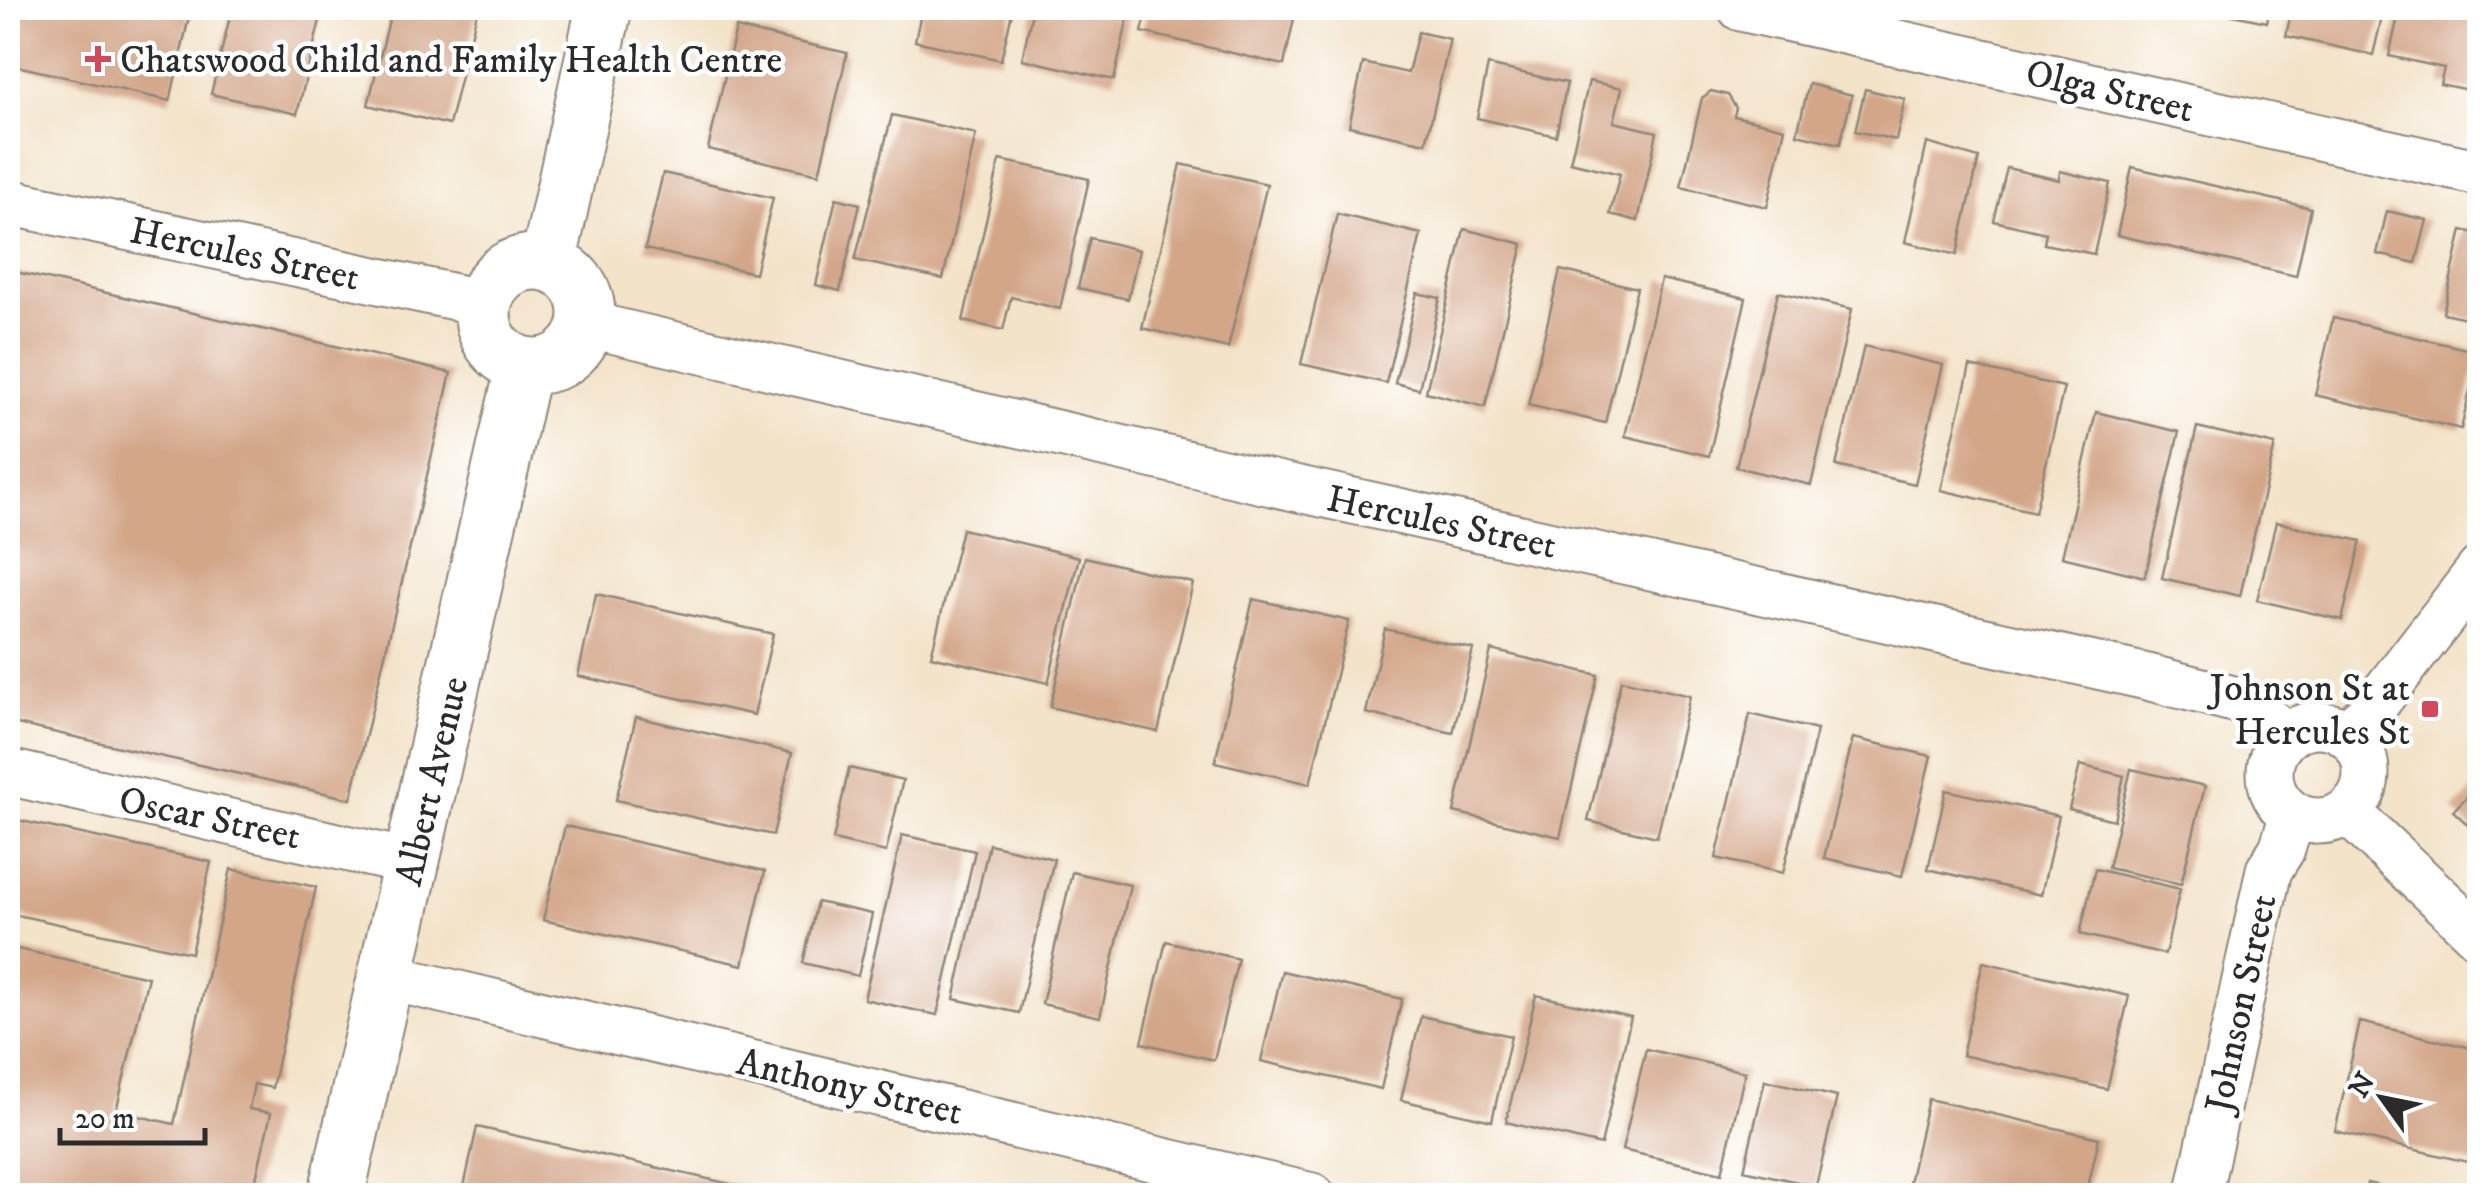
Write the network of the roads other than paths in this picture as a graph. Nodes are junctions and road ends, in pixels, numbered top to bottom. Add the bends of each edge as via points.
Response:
1 (604, 8) edge
2 (1740, 8) edge
3 (2480, 173) edge
4 (8, 202) edge
5 (548, 263) junction
6 (483, 303) junction
7 (586, 324) junction
8 (524, 365) junction
9 (2480, 569) edge
10 (2347, 733) junction
11 (2288, 736) junction
12 (8, 772) edge
13 (2348, 812) junction
14 (2293, 815) junction
15 (412, 863) junction
16 (2480, 937) edge
17 (387, 977) junction
18 (336, 1196) edge
19 (1312, 1196) edge
20 (2198, 1196) edge

1 - 5 street
2 - 3 street, Olga Street
4 - 6 street, Hercules Street
5 - 6 street via 500,274
5 - 7 street via 574,278 587,308
6 - 8 street via 491,343
7 - 8 street via 563,358
7 - 11 street, Hercules Street via 2144,676 2245,702
8 - 15 street, Albert Avenue
9 - 10 street
10 - 11 street via 2306,726
10 - 13 street via 2362,750 2368,772
11 - 14 street via 2270,767 2271,786
12 - 15 street, Oscar Street
13 - 14 street via 2320,821
13 - 16 street
14 - 20 street, Johnson Street via 2269,870
15 - 17 street, Albert Avenue
17 - 18 street, Albert Avenue
17 - 19 street, Anthony Street

